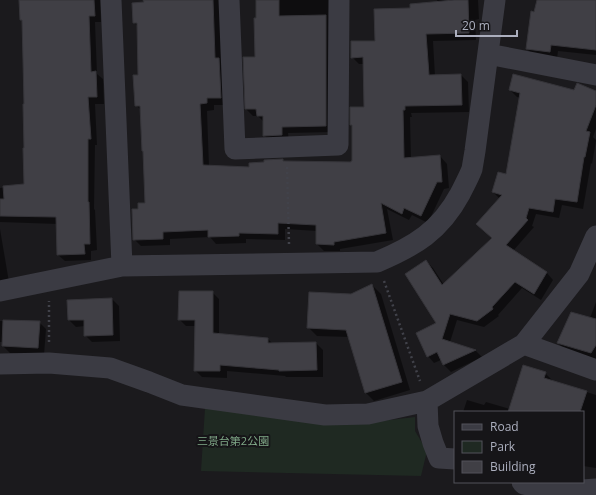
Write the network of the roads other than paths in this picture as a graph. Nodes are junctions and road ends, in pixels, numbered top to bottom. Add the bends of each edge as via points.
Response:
1 (111, 0) edge
2 (230, 0) edge
3 (339, 0) edge
4 (495, 0) edge
5 (488, 54) junction
6 (596, 76) edge
7 (596, 236) edge
8 (122, 266) junction
9 (0, 291) edge
10 (524, 344) junction
11 (0, 364) edge
12 (596, 370) edge
13 (427, 401) junction
14 (454, 459) edge
15 (523, 483) edge
16 (596, 489) edge

1 - 8 street
2 - 3 street via 235,149 338,145
4 - 5 street
5 - 6 street
5 - 8 street via 472,169 445,218 410,246 377,262
7 - 10 street via 579,274
8 - 9 street
10 - 12 street
10 - 13 street
11 - 13 street via 49,363 110,368 182,395 325,415 368,414
13 - 14 street via 428,426 439,458
15 - 16 street via 555,492

